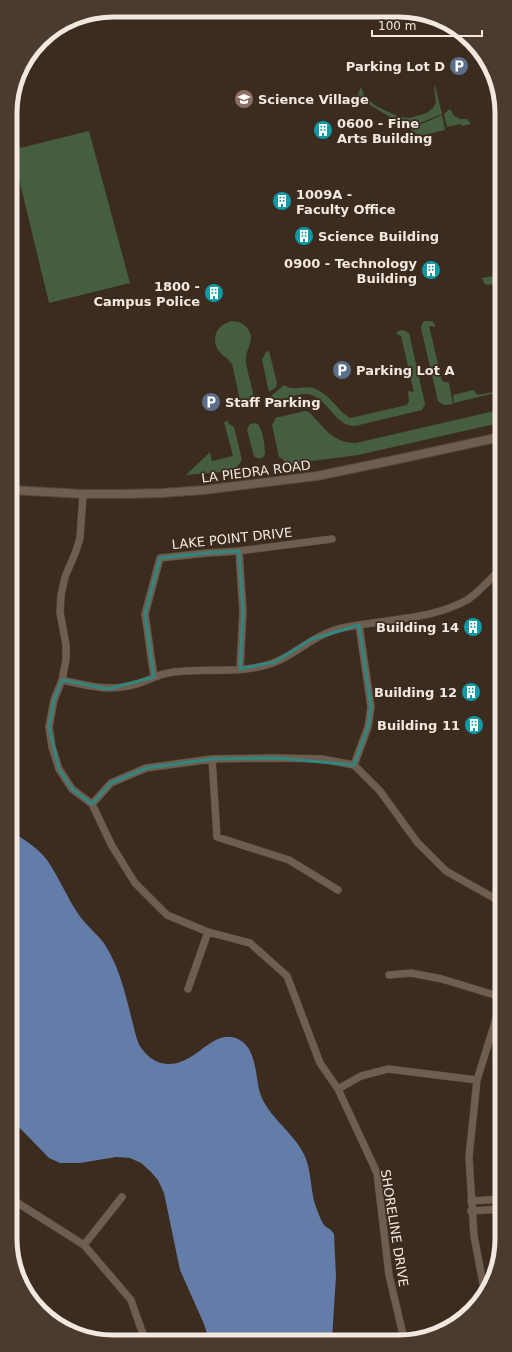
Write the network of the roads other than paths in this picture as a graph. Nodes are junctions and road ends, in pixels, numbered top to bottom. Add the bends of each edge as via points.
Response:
1 (495, 438) edge
2 (17, 490) edge
3 (83, 494) junction
4 (332, 539) dead end
5 (239, 552) junction
6 (495, 574) edge
7 (359, 625) junction
8 (240, 669) junction
9 (154, 677) junction
10 (62, 680) junction
11 (212, 759) junction
12 (354, 765) junction
13 (92, 804) junction
14 (338, 890) dead end
15 (495, 899) edge
16 (208, 932) junction
17 (389, 975) dead end
18 (188, 990) dead end
19 (495, 995) edge
20 (495, 1022) edge
21 (477, 1080) junction
22 (338, 1089) junction
23 (122, 1197) dead end
24 (495, 1199) edge
25 (471, 1201) junction
26 (17, 1203) edge
27 (495, 1209) edge
28 (472, 1211) junction
29 (84, 1245) junction
30 (483, 1285) edge
31 (143, 1335) edge
32 (403, 1335) edge

1 - 3 street, LA PIEDRA ROAD via 306,477 162,493
2 - 3 street, LA PIEDRA ROAD
3 - 10 street, SHORELINE DRIVE via 80,538 61,595 60,612 66,645
4 - 5 street, LAKE POINT DRIVE
5 - 8 street via 243,611
5 - 9 street, LAKE POINT DRIVE via 160,558 145,614
6 - 7 street via 468,599 447,610
7 - 8 street via 332,630 275,662
7 - 12 street via 371,707 368,727
8 - 9 street via 168,673
9 - 10 street via 137,684 108,689
10 - 13 street, SHORELINE DRIVE via 54,700 49,726 52,747 59,769 72,789
11 - 12 street via 322,759
11 - 13 street via 146,768 111,783
11 - 14 street via 217,837 289,860
12 - 15 street via 380,791 417,842 446,871
13 - 16 street, SHORELINE DRIVE via 112,846 135,883 167,916
16 - 18 street
16 - 22 street, SHORELINE DRIVE via 250,943 287,976 320,1063
17 - 19 street via 411,973 442,979
20 - 21 street
21 - 22 street via 388,1069 362,1076
21 - 25 street via 469,1157
22 - 32 street, SHORELINE DRIVE via 376,1173 389,1275
23 - 29 street
24 - 25 street
25 - 28 street
26 - 29 street
27 - 28 street
28 - 30 street
29 - 31 street via 131,1300

